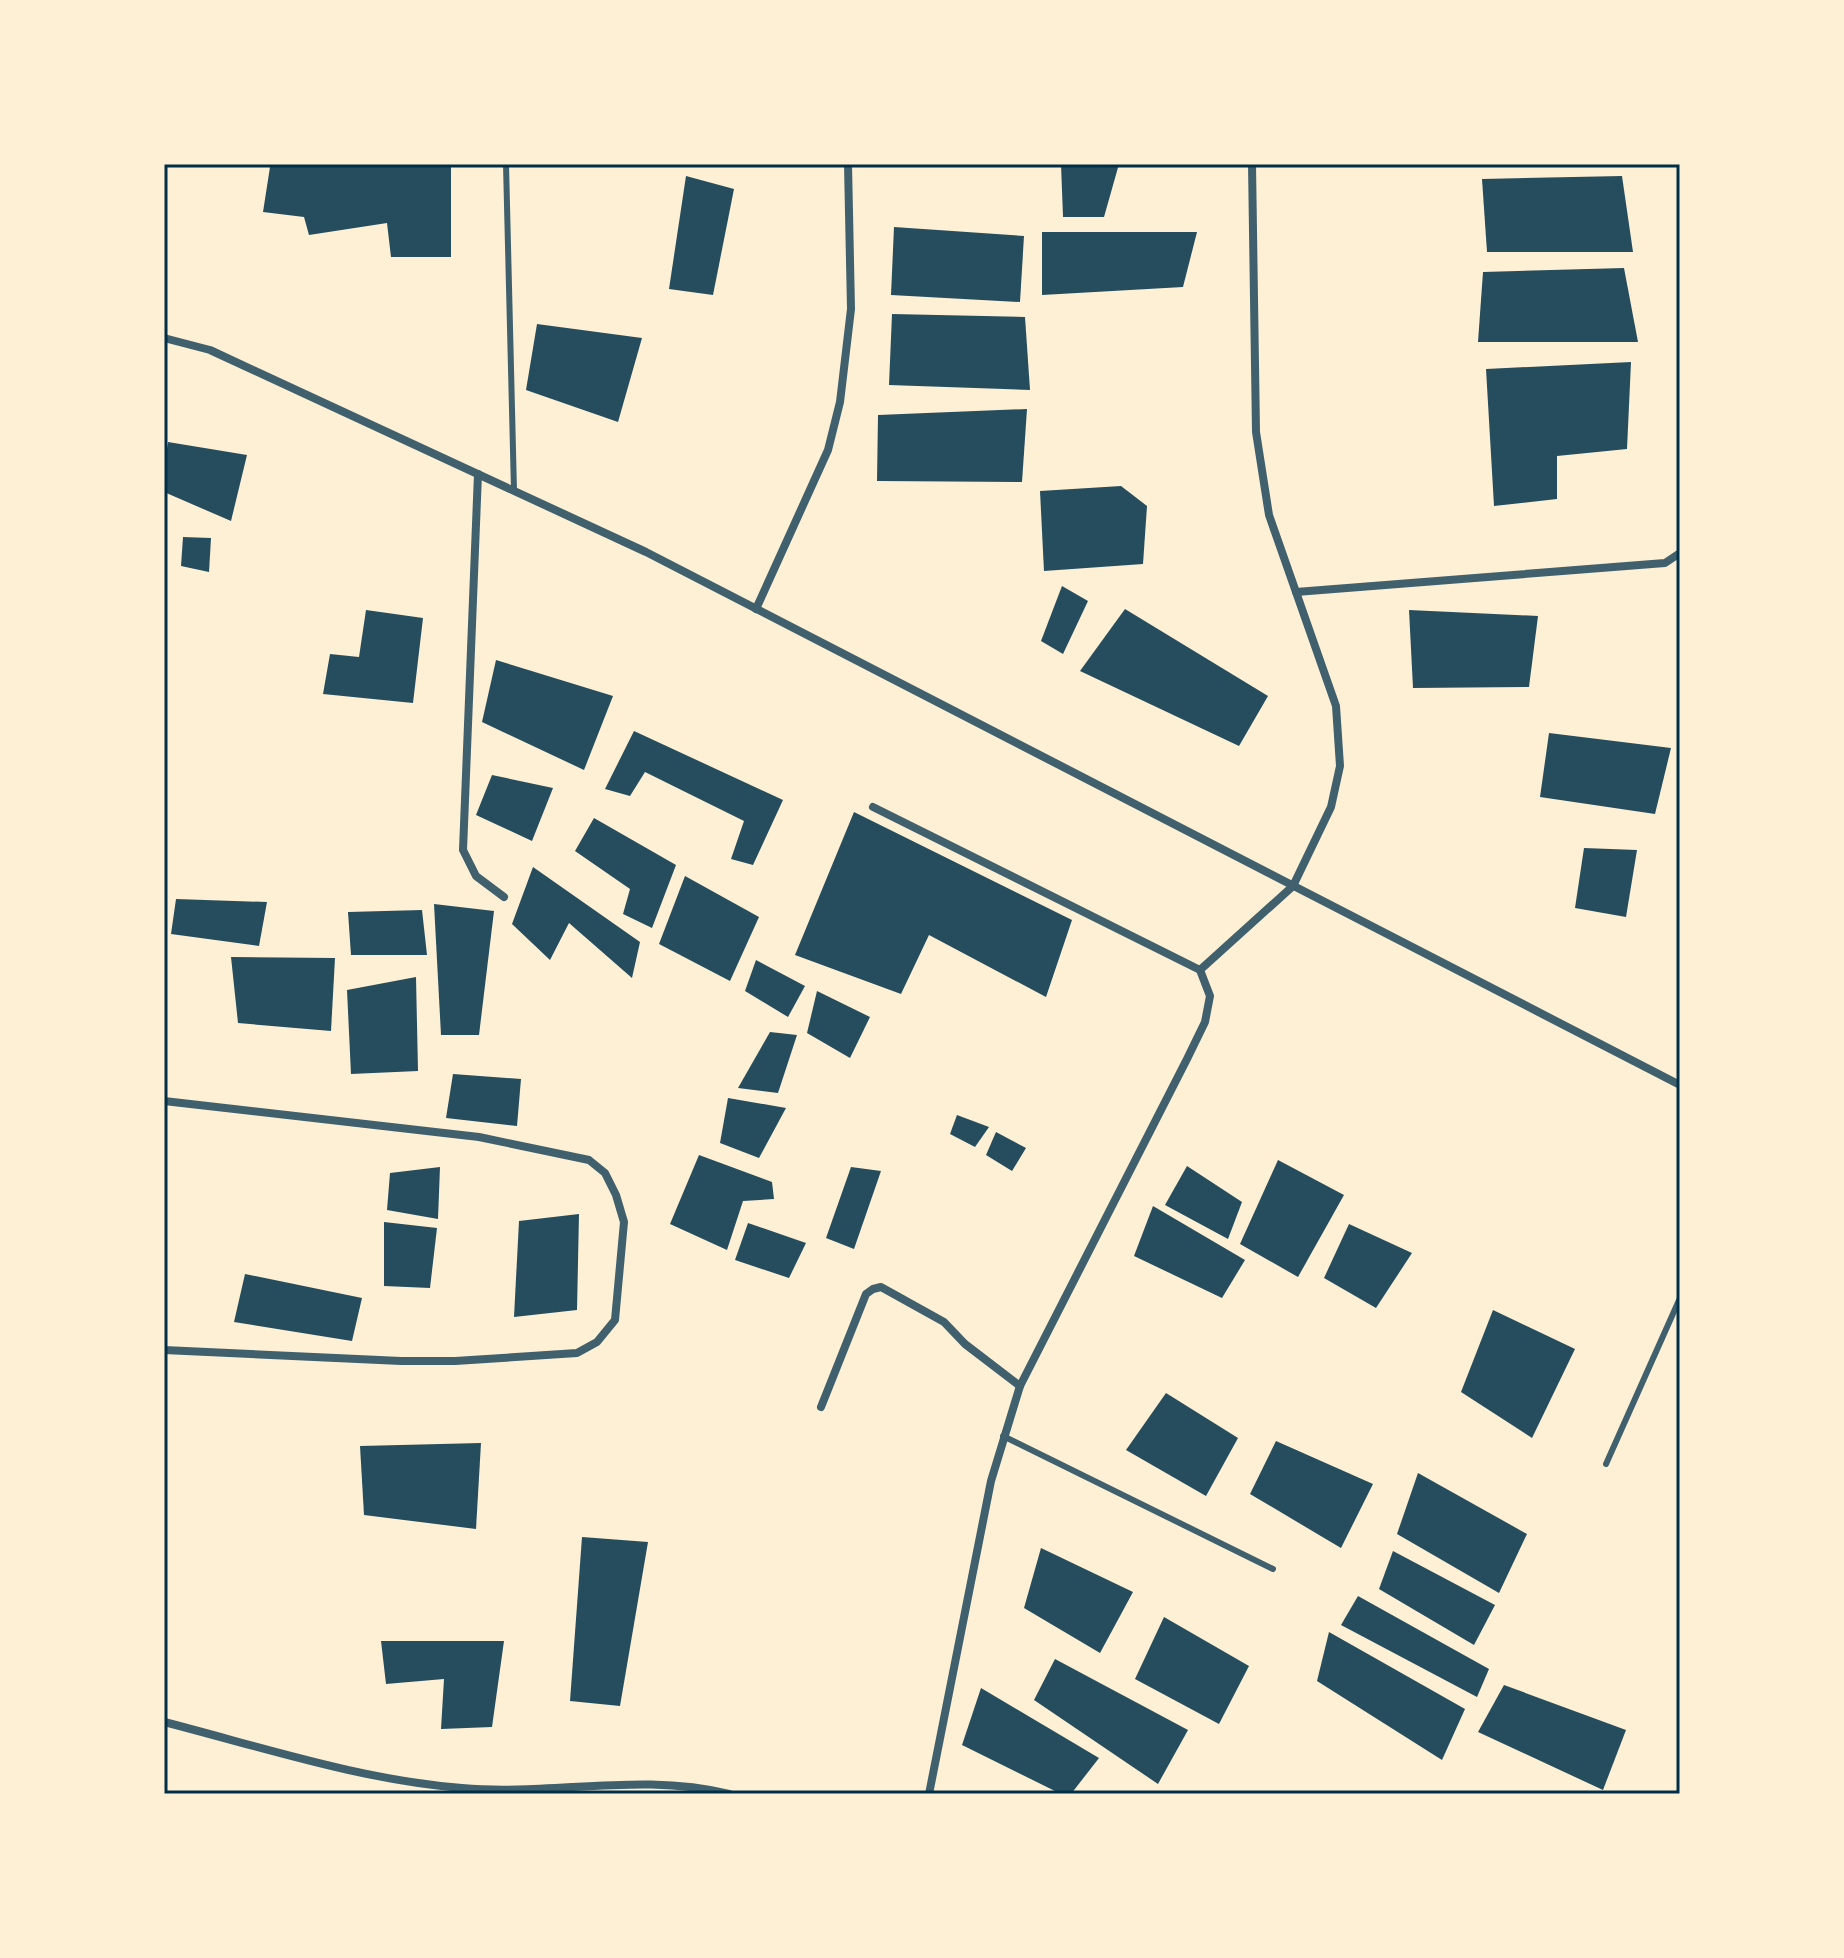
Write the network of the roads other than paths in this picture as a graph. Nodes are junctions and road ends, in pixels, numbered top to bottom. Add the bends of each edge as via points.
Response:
1 (506, 164) edge
2 (848, 164) edge
3 (1252, 164) edge
4 (164, 338) edge
5 (478, 474) junction
6 (514, 491) junction
7 (1680, 553) edge
8 (1296, 592) junction
9 (756, 609) junction
10 (873, 807) dead end
11 (1293, 886) junction
12 (504, 897) dead end
13 (1200, 970) junction
14 (1680, 1085) edge
15 (164, 1101) edge
16 (1680, 1298) edge
17 (164, 1350) edge
18 (1020, 1386) junction
19 (821, 1407) dead end
20 (1003, 1436) junction
21 (1606, 1464) dead end
22 (1273, 1569) dead end
23 (164, 1722) edge
24 (729, 1794) edge
25 (929, 1794) edge

1 - 6 lane
2 - 9 street via 851,309 840,402 828,450
3 - 8 street via 1256,432 1269,515
4 - 5 street via 210,350
5 - 6 street
5 - 12 street via 463,850 476,876
6 - 9 street
7 - 8 street via 1665,563
8 - 11 street via 1336,706 1340,766 1331,807
9 - 11 street
10 - 13 street
11 - 13 street
11 - 14 street
13 - 18 street via 1210,996 1205,1022
15 - 17 street via 463,1134 589,1160 605,1173 624,1222 615,1320 597,1342 577,1353 401,1361
16 - 21 lane
18 - 19 street via 944,1322 881,1287 866,1294
18 - 20 street
20 - 22 lane
20 - 25 street
23 - 24 street via 381,1777 461,1788 521,1791 638,1784 698,1786

